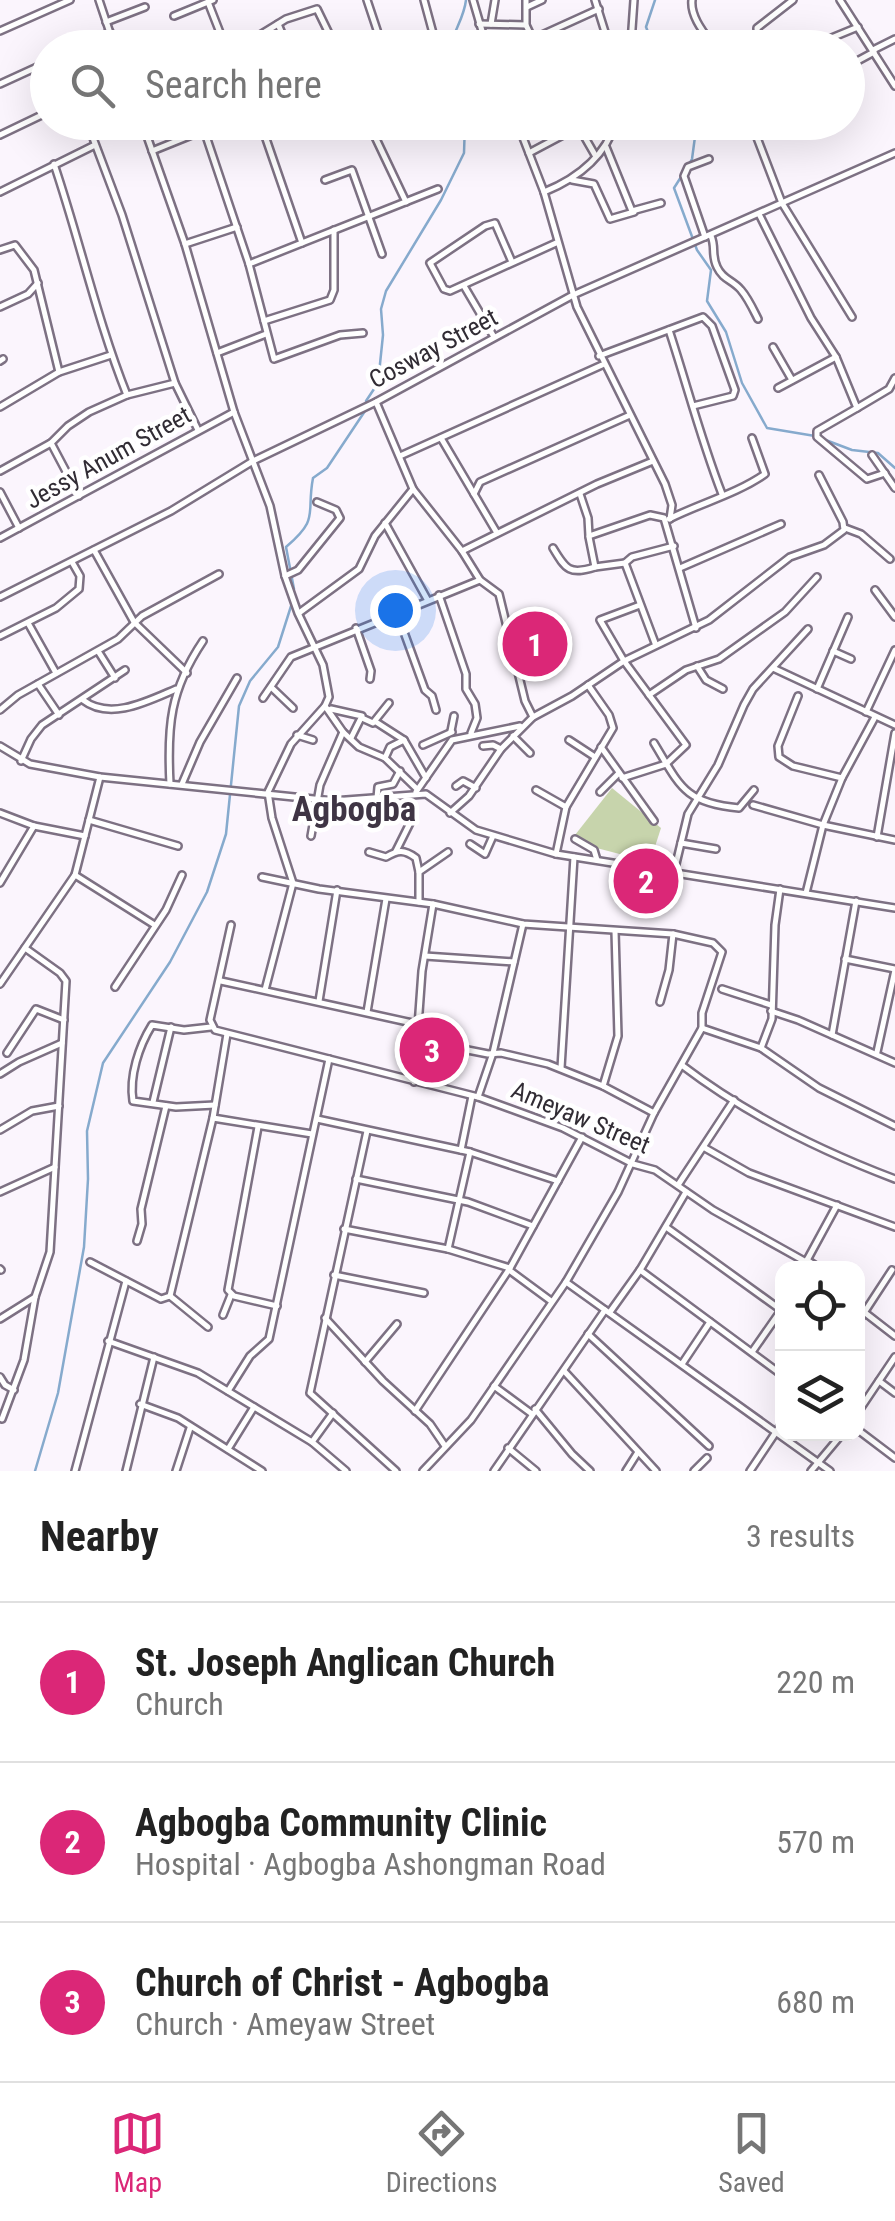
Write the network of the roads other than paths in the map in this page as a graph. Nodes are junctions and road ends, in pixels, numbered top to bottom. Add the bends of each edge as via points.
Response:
1 (70, 0) edge
2 (99, 0) edge
3 (367, 0) edge
4 (424, 0) edge
5 (473, 0) edge
6 (494, 0) edge
7 (542, 0) edge
8 (595, 0) edge
9 (634, 0) edge
10 (692, 0) edge
11 (793, 0) edge
12 (840, 0) edge
13 (211, 1) edge
14 (527, 4) edge
15 (145, 7) dead end
16 (599, 9) junction
17 (174, 16) dead end
18 (106, 22) junction
19 (278, 24) junction
20 (479, 24) junction
21 (491, 24) junction
22 (526, 25) junction
23 (858, 27) junction
24 (109, 30) edge
25 (220, 30) edge
26 (268, 30) edge
27 (280, 30) edge
28 (327, 30) edge
29 (378, 30) edge
30 (432, 30) edge
31 (481, 30) edge
32 (528, 30) edge
33 (553, 30) edge
34 (605, 30) edge
35 (632, 30) edge
36 (703, 30) edge
37 (757, 30) edge
38 (851, 30) edge
39 (860, 30) edge
40 (0, 31) edge
41 (865, 38) edge
42 (895, 40) edge
43 (874, 51) junction
44 (865, 56) edge
45 (30, 70) edge
46 (0, 84) edge
47 (895, 86) edge
48 (30, 121) edge
49 (0, 135) edge
50 (93, 140) edge
51 (148, 140) edge
52 (179, 140) edge
53 (207, 140) edge
54 (267, 140) edge
55 (377, 140) edge
56 (524, 140) edge
57 (551, 140) edge
58 (586, 140) edge
59 (608, 140) edge
60 (758, 140) edge
61 (95, 145) junction
62 (606, 146) junction
63 (152, 151) junction
64 (529, 153) junction
65 (895, 153) edge
66 (595, 156) junction
67 (709, 159) dead end
68 (54, 164) junction
69 (324, 180) dead end
70 (572, 180) junction
71 (438, 189) dead end
72 (0, 192) edge
73 (544, 192) junction
74 (406, 202) junction
75 (660, 203) dead end
76 (782, 203) junction
77 (634, 212) junction
78 (759, 214) junction
79 (369, 216) junction
80 (237, 227) junction
81 (334, 230) junction
82 (707, 238) junction
83 (302, 243) junction
84 (556, 243) junction
85 (185, 244) junction
86 (0, 250) edge
87 (382, 254) dead end
88 (512, 262) junction
89 (249, 264) junction
90 (38, 283) junction
91 (464, 286) junction
92 (28, 294) junction
93 (573, 295) junction
94 (42, 297) junction
95 (0, 308) edge
96 (852, 317) dead end
97 (758, 319) dead end
98 (264, 321) junction
99 (669, 330) junction
100 (363, 333) dead end
101 (266, 334) junction
102 (494, 337) junction
103 (774, 347) dead end
104 (216, 354) junction
105 (111, 355) junction
106 (599, 356) junction
107 (836, 357) junction
108 (604, 365) junction
109 (59, 372) junction
110 (895, 378) edge
111 (792, 380) junction
112 (175, 383) junction
113 (778, 388) dead end
114 (126, 396) junction
115 (376, 402) junction
116 (694, 406) junction
117 (0, 407) edge
118 (857, 408) junction
119 (234, 412) junction
120 (630, 416) junction
121 (198, 430) junction
122 (441, 438) junction
123 (752, 438) dead end
124 (51, 442) junction
125 (872, 455) dead end
126 (400, 456) junction
127 (653, 460) junction
128 (253, 461) junction
129 (0, 471) edge
130 (818, 474) dead end
131 (885, 474) junction
132 (466, 481) junction
133 (480, 482) junction
134 (413, 488) junction
135 (895, 488) edge
136 (0, 492) edge
137 (474, 494) junction
138 (580, 494) junction
139 (722, 494) junction
140 (79, 496) junction
141 (318, 502) dead end
142 (672, 505) junction
143 (682, 513) junction
144 (668, 520) junction
145 (385, 523) junction
146 (781, 524) dead end
147 (19, 528) junction
148 (845, 528) junction
149 (498, 533) junction
150 (589, 536) junction
151 (0, 538) edge
152 (674, 546) junction
153 (93, 548) junction
154 (553, 548) dead end
155 (462, 551) junction
156 (890, 558) dead end
157 (72, 562) junction
158 (625, 563) junction
159 (595, 566) junction
160 (680, 568) junction
161 (290, 573) junction
162 (219, 574) dead end
163 (817, 577) dead end
164 (480, 580) junction
165 (875, 590) dead end
166 (439, 596) junction
167 (0, 597) edge
168 (428, 600) junction
169 (640, 606) junction
170 (396, 612) junction
171 (298, 613) junction
172 (848, 616) dead end
173 (895, 617) edge
174 (134, 622) junction
175 (27, 623) junction
176 (356, 628) junction
177 (696, 628) junction
178 (808, 629) dead end
179 (0, 636) edge
180 (203, 641) dead end
181 (655, 643) junction
182 (316, 644) junction
183 (895, 650) edge
184 (98, 651) junction
185 (834, 651) junction
186 (851, 659) dead end
187 (624, 660) junction
188 (697, 666) junction
189 (773, 668) junction
190 (124, 670) dead end
191 (56, 673) junction
192 (187, 673) junction
193 (115, 678) junction
194 (237, 678) dead end
195 (370, 679) dead end
196 (38, 684) junction
197 (588, 685) junction
198 (271, 687) junction
199 (723, 689) dead end
200 (817, 689) junction
201 (176, 690) junction
202 (649, 694) junction
203 (798, 696) dead end
204 (264, 698) dead end
205 (83, 700) junction
206 (389, 703) dead end
207 (327, 707) junction
208 (293, 708) dead end
209 (0, 710) edge
210 (436, 710) dead end
211 (866, 712) junction
212 (59, 715) junction
213 (454, 716) dead end
214 (533, 717) junction
215 (874, 717) junction
216 (362, 718) junction
217 (376, 722) junction
218 (522, 726) junction
219 (895, 729) edge
220 (343, 732) junction
221 (471, 734) junction
222 (297, 735) junction
223 (453, 735) junction
224 (513, 736) junction
225 (351, 738) junction
226 (313, 740) dead end
227 (404, 740) junction
228 (569, 740) dead end
229 (654, 743) dead end
230 (423, 745) dead end
231 (0, 746) edge
232 (483, 746) dead end
233 (602, 748) junction
234 (501, 749) junction
235 (530, 752) dead end
236 (595, 756) junction
237 (384, 758) junction
238 (22, 760) junction
239 (666, 764) junction
240 (400, 771) junction
241 (621, 776) junction
242 (100, 777) junction
243 (426, 778) junction
244 (842, 778) junction
245 (170, 784) junction
246 (182, 784) junction
247 (456, 786) dead end
248 (476, 788) junction
249 (536, 790) dead end
250 (754, 790) dead end
251 (416, 791) junction
252 (268, 792) junction
253 (600, 792) dead end
254 (377, 798) junction
255 (319, 799) junction
256 (697, 800) junction
257 (359, 801) junction
258 (753, 805) dead end
259 (566, 807) junction
260 (0, 813) edge
261 (450, 813) junction
262 (374, 817) dead end
263 (413, 817) dead end
264 (89, 820) junction
265 (654, 821) dead end
266 (822, 825) junction
267 (34, 826) junction
268 (85, 836) junction
269 (311, 836) dead end
270 (492, 836) junction
271 (877, 837) junction
272 (575, 840) dead end
273 (895, 840) edge
274 (681, 843) junction
275 (470, 844) dead end
276 (178, 846) dead end
277 (716, 849) dead end
278 (396, 851) junction
279 (370, 852) dead end
280 (448, 852) dead end
281 (556, 854) junction
282 (574, 857) junction
283 (597, 860) junction
284 (3, 870) edge
285 (419, 872) junction
286 (674, 872) junction
287 (74, 875) junction
288 (182, 875) dead end
289 (262, 877) dead end
290 (0, 883) edge
291 (293, 883) junction
292 (780, 889) junction
293 (336, 890) junction
294 (806, 893) junction
295 (386, 899) junction
296 (856, 900) junction
297 (419, 902) junction
298 (433, 904) junction
299 (895, 908) edge
300 (153, 924) junction
301 (523, 924) junction
302 (231, 925) dead end
303 (570, 927) junction
304 (615, 930) junction
305 (673, 934) junction
306 (25, 948) junction
307 (425, 956) junction
308 (844, 959) junction
309 (514, 962) junction
310 (895, 969) edge
311 (220, 981) junction
312 (0, 984) edge
313 (115, 986) dead end
314 (722, 989) dead end
315 (266, 990) junction
316 (319, 1001) junction
317 (660, 1002) dead end
318 (771, 1008) junction
319 (367, 1012) junction
320 (64, 1020) junction
321 (211, 1020) junction
322 (417, 1024) junction
323 (171, 1027) junction
324 (702, 1028) junction
325 (196, 1030) junction
326 (226, 1034) junction
327 (832, 1035) junction
328 (417, 1040) junction
329 (62, 1043) junction
330 (0, 1048) edge
331 (761, 1048) junction
332 (876, 1052) junction
333 (7, 1053) junction
334 (493, 1054) junction
335 (329, 1059) junction
336 (19, 1062) junction
337 (895, 1063) edge
338 (683, 1066) junction
339 (561, 1068) junction
340 (0, 1074) edge
341 (414, 1082) junction
342 (603, 1086) junction
343 (475, 1096) junction
344 (734, 1100) junction
345 (152, 1103) junction
346 (59, 1106) junction
347 (166, 1106) junction
348 (214, 1106) junction
349 (654, 1113) junction
350 (213, 1118) junction
351 (316, 1119) junction
352 (895, 1126) edge
353 (258, 1127) junction
354 (0, 1130) edge
355 (367, 1131) junction
356 (312, 1134) junction
357 (582, 1137) junction
358 (705, 1148) junction
359 (460, 1150) junction
360 (470, 1152) junction
361 (633, 1164) junction
362 (55, 1167) junction
363 (356, 1178) junction
364 (895, 1179) edge
365 (558, 1181) junction
366 (678, 1185) junction
367 (0, 1192) edge
368 (686, 1192) junction
369 (459, 1200) junction
370 (837, 1205) junction
371 (533, 1226) junction
372 (666, 1226) junction
373 (895, 1227) edge
374 (344, 1229) junction
375 (137, 1241) dead end
376 (448, 1249) junction
377 (801, 1261) edge
378 (808, 1261) edge
379 (90, 1262) dead end
380 (510, 1269) junction
381 (640, 1270) junction
382 (892, 1270) dead end
383 (334, 1275) junction
384 (126, 1281) junction
385 (566, 1282) junction
386 (424, 1294) dead end
387 (231, 1295) junction
388 (170, 1296) junction
389 (35, 1297) junction
390 (551, 1301) junction
391 (775, 1304) edge
392 (277, 1306) junction
393 (865, 1310) edge
394 (607, 1311) junction
395 (865, 1313) edge
396 (223, 1315) dead end
397 (325, 1318) junction
398 (0, 1319) edge
399 (775, 1319) edge
400 (710, 1322) junction
401 (397, 1324) dead end
402 (208, 1328) dead end
403 (588, 1334) junction
404 (895, 1336) edge
405 (108, 1341) junction
406 (752, 1352) junction
407 (895, 1356) edge
408 (154, 1357) junction
409 (365, 1362) junction
410 (682, 1364) junction
411 (564, 1370) junction
412 (775, 1370) edge
413 (0, 1378) edge
414 (879, 1381) junction
415 (493, 1386) junction
416 (14, 1390) junction
417 (228, 1391) junction
418 (895, 1393) edge
419 (865, 1402) edge
420 (140, 1404) junction
421 (254, 1407) junction
422 (415, 1411) junction
423 (533, 1412) junction
424 (333, 1413) junction
425 (2, 1419) edge
426 (190, 1428) junction
427 (775, 1430) edge
428 (775, 1434) edge
429 (865, 1435) edge
430 (790, 1441) edge
431 (836, 1441) edge
432 (312, 1442) junction
433 (446, 1446) junction
434 (709, 1446) dead end
435 (508, 1448) junction
436 (228, 1449) junction
437 (638, 1452) junction
438 (707, 1458) dead end
439 (895, 1458) edge
440 (818, 1462) junction
441 (75, 1471) edge
442 (126, 1471) edge
443 (176, 1471) edge
444 (262, 1471) edge
445 (346, 1471) edge
446 (396, 1471) edge
447 (423, 1471) edge
448 (494, 1471) edge
449 (536, 1471) edge
450 (590, 1471) edge
451 (626, 1471) edge
452 (656, 1471) edge
453 (694, 1471) edge
454 (750, 1471) edge
455 (811, 1471) edge
456 (830, 1471) edge

1 - 40 street
2 - 18 street
3 - 29 street
4 - 30 street
5 - 20 street
6 - 21 street
7 - 14 street
8 - 16 street
9 - 35 street
10 - 36 street
11 - 37 street
12 - 23 street
13 - 17 street
13 - 25 street
14 - 22 street
15 - 18 street
16 - 33 street
16 - 34 street
18 - 24 street
19 - 26 street
19 - 27 street
19 - 28 street via 316,9
20 - 21 street
20 - 31 street
21 - 22 street
22 - 32 street
23 - 38 street
23 - 39 street
41 - 43 street
42 - 43 street
43 - 44 street
43 - 47 street
45 - 46 street
48 - 49 street
50 - 61 street
51 - 63 street
52 - 63 street
53 - 80 street
54 - 83 street
55 - 74 street
56 - 64 street
57 - 64 street
58 - 66 street
59 - 62 street
60 - 76 street
61 - 68 street
61 - 112 street
62 - 66 street
62 - 77 street
63 - 85 street
64 - 73 street
65 - 76 street, Cosway Street
66 - 70 street
67 - 82 street via 688,167 684,176
68 - 72 street
68 - 105 street
69 - 79 street via 351,170
70 - 73 street
70 - 77 street via 594,184 610,220
71 - 74 street
73 - 84 street
74 - 79 street
75 - 77 street
76 - 78 street, Cosway Street
76 - 96 street
78 - 82 street, Cosway Street
78 - 107 street
79 - 81 street
79 - 87 street
80 - 85 street
80 - 89 street
81 - 83 street
81 - 98 street via 330,300
82 - 93 street, Cosway Street
82 - 97 street via 722,276 740,288
83 - 89 street
84 - 88 street
84 - 93 street
85 - 104 street
86 - 90 street via 21,248
88 - 91 street
88 - 91 street via 497,226 490,224 431,260 446,291
89 - 98 street
90 - 92 street
90 - 94 street
91 - 102 street
92 - 94 street
92 - 95 street
93 - 102 street, Cosway Street
93 - 106 street
94 - 109 street
98 - 101 street
99 - 106 street
99 - 116 street
99 - 116 street via 708,319 735,390
100 - 101 street via 328,338 276,359
101 - 104 street
102 - 115 street, Cosway Street
103 - 111 street
104 - 119 street
105 - 109 street
105 - 114 street
106 - 108 street
107 - 111 street
107 - 118 street
108 - 120 street
108 - 122 street
109 - 117 street
110 - 118 street
111 - 113 street
112 - 114 street
112 - 121 street
114 - 124 street
115 - 126 street
115 - 128 street, Cosway Street
116 - 139 street
118 - 131 street via 817,437 866,480
119 - 121 street, Jessy Anum Street
119 - 128 street
120 - 127 street
120 - 133 street
121 - 140 street, Jessy Anum Street
122 - 126 street
122 - 132 street
123 - 139 street via 765,474
124 - 129 street
124 - 140 street
125 - 131 street
126 - 134 street
127 - 138 street
127 - 142 street
128 - 153 street, Cosway Street
128 - 161 street
130 - 148 street
131 - 135 street
132 - 133 street
132 - 137 street
133 - 137 street
134 - 145 street
134 - 155 street
136 - 147 street
137 - 149 street
138 - 149 street
138 - 150 street
139 - 143 street
140 - 147 street, Jessy Anum Street
141 - 161 street via 340,518
142 - 143 street
142 - 144 street
143 - 144 street
144 - 150 street via 650,515
144 - 152 street
145 - 168 street
145 - 171 street via 359,569
146 - 160 street
147 - 151 street, Jessy Anum Street
148 - 156 street
148 - 177 street via 790,558
149 - 155 street
150 - 159 street
152 - 158 street
152 - 160 street
153 - 157 street, Cosway Street
153 - 174 street
154 - 159 street via 571,572
155 - 164 street
157 - 167 street, Cosway Street
157 - 175 street via 82,583 78,590
158 - 159 street
158 - 169 street
160 - 177 street
161 - 171 street
162 - 174 street
163 - 188 street via 772,622 714,662
164 - 166 street
164 - 214 street via 499,594
165 - 173 street
166 - 168 street
166 - 221 street via 475,704
168 - 170 street
169 - 181 street
169 - 187 street via 600,618
170 - 176 street
170 - 210 street
171 - 182 street
172 - 185 street
174 - 184 street
174 - 192 street
175 - 179 street
175 - 191 street
176 - 182 street
176 - 195 street
177 - 181 street
178 - 189 street
180 - 192 street
181 - 187 street
182 - 198 street via 291,657
182 - 207 street
183 - 211 street
184 - 191 street
184 - 193 street
185 - 186 street
185 - 200 street
187 - 197 street
187 - 202 street
188 - 199 street
188 - 202 street
189 - 200 street
189 - 256 street via 744,705
190 - 193 street
191 - 196 street
192 - 201 street
193 - 205 street
194 - 246 street
196 - 209 street
196 - 212 street
197 - 214 street
197 - 233 street via 612,723
198 - 204 street
198 - 208 street
200 - 211 street
201 - 205 street via 114,710
201 - 245 street via 168,730
202 - 239 street via 686,742
203 - 244 street via 779,756
205 - 212 street
206 - 217 street
207 - 216 street
207 - 220 street
207 - 222 street
211 - 215 street
212 - 238 street via 36,732
213 - 223 street
214 - 218 street
215 - 219 street
215 - 244 street
216 - 217 street
216 - 225 street
217 - 227 street
218 - 221 street
218 - 224 street
219 - 271 street
220 - 225 street
220 - 255 street
221 - 223 street
222 - 226 street
222 - 252 street
223 - 230 street
223 - 243 street
224 - 234 street
224 - 235 street
225 - 237 street
227 - 237 street
227 - 243 street
228 - 236 street
229 - 239 street
231 - 238 street
232 - 234 street
233 - 236 street
233 - 241 street
234 - 248 street
236 - 259 street
237 - 240 street
238 - 242 street
239 - 241 street
239 - 256 street via 680,789
240 - 251 street
240 - 254 street via 393,784 378,788
241 - 253 street
241 - 265 street
242 - 245 street
242 - 264 street
243 - 251 street
244 - 266 street
245 - 246 street
246 - 252 street
247 - 248 street via 463,781
248 - 261 street
249 - 259 street
250 - 256 street via 739,808
251 - 254 street
251 - 261 street
252 - 255 street
252 - 291 street
254 - 257 street
255 - 257 street
255 - 269 street
256 - 274 street
257 - 262 street
258 - 266 street
259 - 281 street
260 - 267 street
261 - 270 street
263 - 278 street
264 - 268 street
264 - 276 street
266 - 271 street
266 - 294 street
267 - 268 street
267 - 284 street
268 - 287 street
270 - 275 street via 485,854
270 - 281 street
271 - 273 street
272 - 283 street via 594,850
274 - 277 street
274 - 286 street
278 - 279 street
278 - 285 street via 416,858
280 - 285 street
281 - 282 street
282 - 283 street
282 - 303 street
283 - 286 street
284 - 290 street
285 - 297 street
286 - 292 street
287 - 300 street
287 - 306 street
288 - 300 street
289 - 291 street
291 - 293 street
291 - 315 street
292 - 294 street
292 - 318 street
293 - 295 street
293 - 316 street
294 - 296 street
295 - 297 street
295 - 319 street
296 - 299 street
296 - 308 street
297 - 298 street
298 - 301 street
298 - 307 street
300 - 313 street
301 - 303 street
301 - 309 street
302 - 311 street
303 - 304 street
303 - 339 street
304 - 305 street
304 - 342 street via 618,1036
305 - 317 street
305 - 324 street via 722,952
306 - 312 street
306 - 320 street via 64,976
307 - 309 street
307 - 322 street
308 - 310 street
308 - 327 street
309 - 334 street
310 - 332 street
311 - 315 street
311 - 321 street
314 - 318 street
315 - 316 street
316 - 319 street
318 - 327 street
318 - 331 street
319 - 322 street
320 - 329 street
320 - 333 street via 36,1010
321 - 325 street
321 - 325 street
321 - 326 street, Ameyaw Street
322 - 328 street
323 - 325 street
323 - 345 street
323 - 345 street via 152,1024 137,1060 133,1101
324 - 331 street
324 - 338 street
326 - 335 street, Ameyaw Street
326 - 348 street
327 - 332 street
328 - 334 street
328 - 341 street
329 - 336 street
329 - 346 street
330 - 333 street
331 - 352 street via 819,1088
332 - 337 street
333 - 336 street
334 - 339 street
334 - 343 street
335 - 341 street, Ameyaw Street
335 - 351 street
336 - 340 street
338 - 344 street
338 - 349 street
339 - 342 street
341 - 343 street, Ameyaw Street
342 - 349 street
343 - 357 street, Ameyaw Street
343 - 359 street
344 - 358 street
344 - 364 street
345 - 347 street
346 - 354 street via 32,1111
346 - 362 street
347 - 348 street
347 - 375 street
348 - 350 street
349 - 361 street
350 - 353 street
350 - 388 street
351 - 355 street
351 - 356 street
353 - 356 street
353 - 387 street
355 - 359 street
355 - 363 street
356 - 392 street
357 - 361 street, Ameyaw Street
357 - 365 street
358 - 366 street
358 - 370 street
359 - 360 street
360 - 365 street
360 - 369 street
361 - 366 street, Ameyaw Street
361 - 385 street
362 - 367 street
362 - 389 street via 50,1252
363 - 369 street
363 - 374 street
365 - 371 street
366 - 368 street, Ameyaw Street
368 - 372 street
368 - 377 street, Ameyaw Street
369 - 371 street
369 - 376 street
370 - 373 street
370 - 378 street
371 - 380 street
372 - 381 street
372 - 391 street
374 - 376 street
374 - 383 street
376 - 380 street
379 - 384 street
380 - 390 street
380 - 422 street
381 - 394 street
381 - 400 street
382 - 393 street
383 - 386 street
383 - 397 street
384 - 388 street via 161,1299
384 - 405 street
385 - 390 street
385 - 394 street
387 - 392 street
387 - 396 street
388 - 402 street
389 - 398 street
389 - 416 street
390 - 415 street
392 - 417 street via 267,1342
394 - 403 street
394 - 410 street
395 - 404 street
397 - 409 street
397 - 424 street via 310,1393
399 - 406 street
400 - 406 street
400 - 410 street
401 - 409 street
403 - 411 street
403 - 434 street
405 - 408 street
405 - 441 street
406 - 412 street
407 - 414 street
408 - 417 street
408 - 420 street
409 - 422 street
410 - 427 street
411 - 423 street
411 - 437 street
413 - 416 street
414 - 418 street
414 - 419 street
415 - 423 street
415 - 433 street
416 - 425 street
417 - 421 street
420 - 426 street
420 - 442 street
421 - 432 street
421 - 436 street
422 - 433 street
423 - 435 street
423 - 450 street
424 - 432 street
424 - 446 street
426 - 436 street
426 - 443 street
428 - 454 street
429 - 439 street
430 - 440 street
431 - 440 street
432 - 445 street
433 - 447 street
435 - 448 street
435 - 449 street
436 - 444 street
437 - 451 street
437 - 452 street
438 - 453 street
440 - 455 street
440 - 456 street

